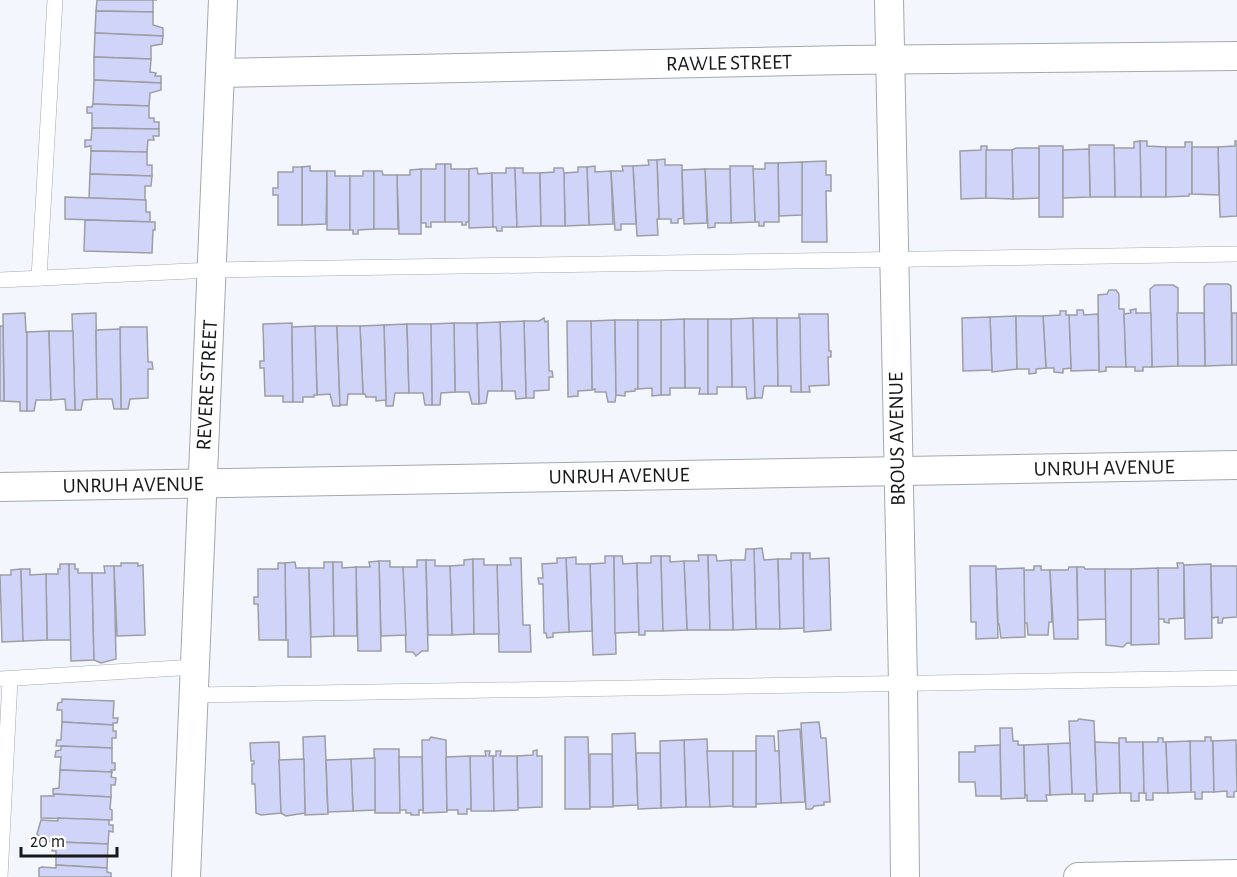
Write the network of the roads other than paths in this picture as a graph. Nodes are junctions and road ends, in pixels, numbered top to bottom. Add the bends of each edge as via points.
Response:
1 (55, 0) edge
2 (223, 0) edge
3 (889, 0) edge
4 (1237, 57) edge
5 (890, 60) junction
6 (220, 73) junction
7 (1237, 254) edge
8 (894, 258) junction
9 (212, 270) junction
10 (39, 278) junction
11 (0, 280) edge
12 (1237, 465) edge
13 (897, 471) junction
14 (202, 484) junction
15 (0, 487) edge
16 (195, 667) junction
17 (1237, 678) edge
18 (5, 679) edge
19 (903, 683) junction
20 (194, 695) junction
21 (1237, 874) edge
22 (0, 877) edge
23 (186, 877) edge
24 (905, 877) edge
25 (1078, 877) edge

1 - 10 lane
2 - 6 street, REVERE STREET
3 - 5 street, BROUS AVENUE
4 - 5 street, RAWLE STREET
5 - 6 street, RAWLE STREET
5 - 8 street, BROUS AVENUE
6 - 9 street, REVERE STREET
7 - 8 lane
8 - 9 lane
8 - 13 street, BROUS AVENUE
9 - 10 lane
9 - 14 street, REVERE STREET
10 - 11 lane
12 - 13 street, UNRUH AVENUE
13 - 14 street, UNRUH AVENUE
13 - 19 street, BROUS AVENUE
14 - 15 street, UNRUH AVENUE
14 - 16 street, REVERE STREET
16 - 18 lane
16 - 20 street, REVERE STREET
17 - 19 lane
18 - 22 lane
19 - 20 lane
19 - 24 street, BROUS AVENUE
20 - 23 street, REVERE STREET
21 - 25 street

